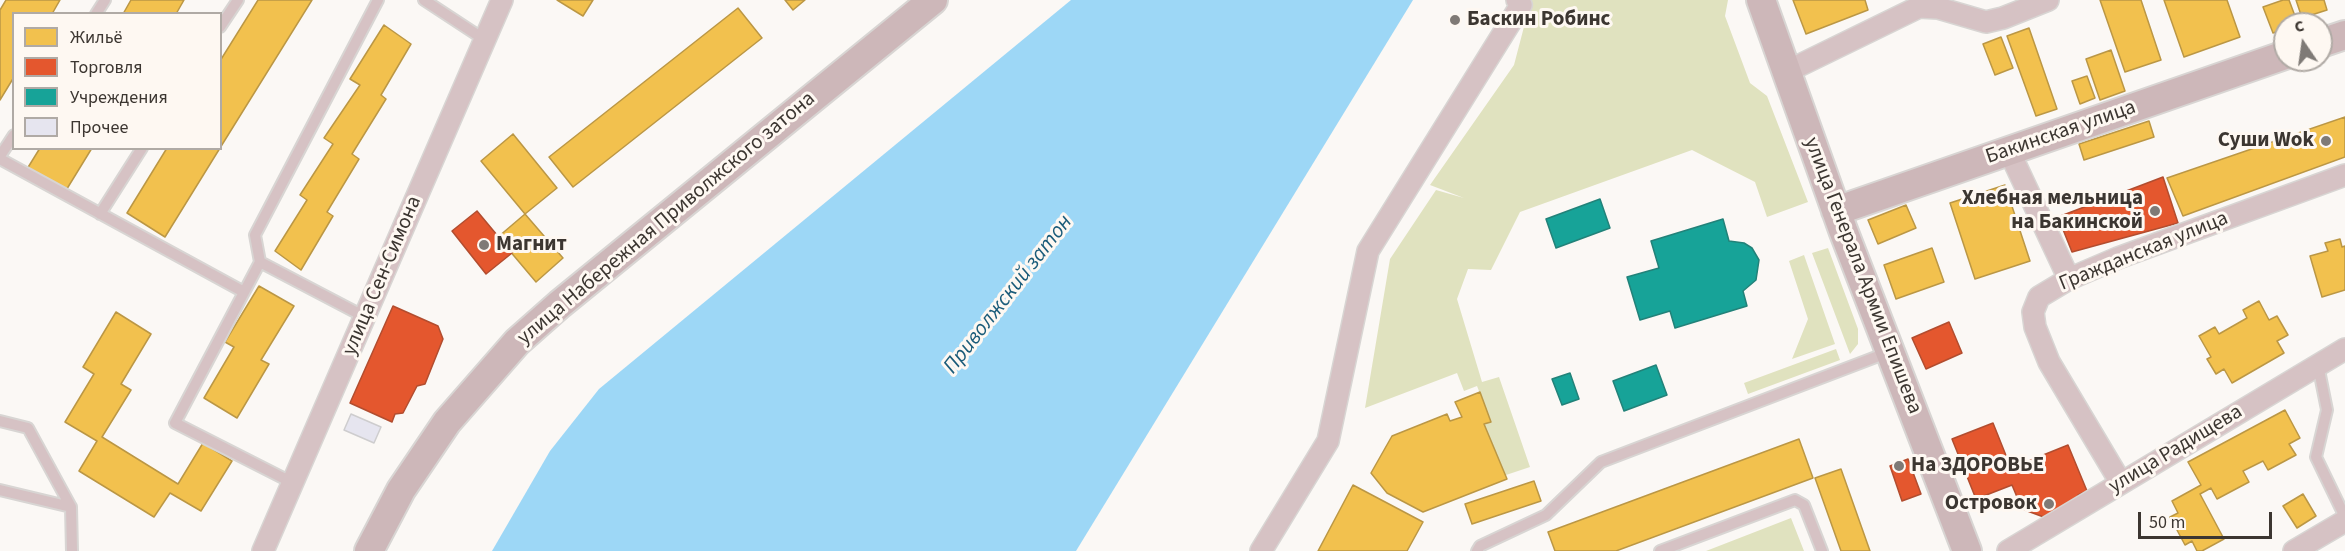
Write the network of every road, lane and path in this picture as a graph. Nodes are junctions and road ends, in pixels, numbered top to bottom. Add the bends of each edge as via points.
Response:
1 (238, 0) edge
2 (378, 0) edge
3 (424, 0) edge
4 (502, 0) edge
5 (933, 0) edge
6 (1517, 0) edge
7 (1761, 0) edge
8 (2048, 0) edge
9 (222, 24) edge
10 (485, 40) junction
11 (2273, 60) edge
12 (1786, 72) junction
13 (12, 138) edge
14 (141, 150) edge
15 (2009, 151) junction
16 (0, 157) edge
17 (2345, 175) edge
18 (1836, 211) junction
19 (100, 213) junction
20 (260, 262) junction
21 (2069, 279) junction
22 (244, 292) junction
23 (365, 317) junction
24 (2345, 349) edge
25 (1890, 352) junction
26 (2318, 365) junction
27 (0, 421) edge
28 (293, 483) junction
29 (2121, 483) junction
30 (0, 490) edge
31 (71, 507) junction
32 (2345, 519) edge
33 (72, 551) edge
34 (263, 551) edge
35 (369, 551) edge
36 (1261, 551) edge
37 (1477, 551) edge
38 (1660, 551) edge
39 (1822, 551) edge
40 (1967, 551) edge
41 (2008, 551) edge
42 (2294, 551) edge

1 - 9 lane
2 - 20 lane via 255,235
3 - 10 lane
4 - 10 street, улица Сен-Симона
5 - 35 main road, улица Набережная Приволжского затона via 518,342 447,422 401,490
6 - 36 street via 1521,5 1368,251 1328,441
7 - 12 main road, улица Генерала Армии Епишева
8 - 12 street via 1986,22 1919,6
10 - 23 street, улица Сен-Симона
11 - 15 main road, Бакинская улица
12 - 18 main road, улица Генерала Армии Епишева
13 - 16 lane
14 - 19 lane
15 - 18 main road, Бакинская улица
15 - 21 street
16 - 19 lane
17 - 21 street, Гражданская улица
18 - 25 main road, улица Генерала Армии Епишева
19 - 22 lane
20 - 22 lane
20 - 23 lane
21 - 29 street, Гражданская улица via 2039,297 2033,312 2035,327 2049,362
22 - 28 lane via 174,423
23 - 28 street, улица Сен-Симона
24 - 26 street, улица Радищева
25 - 37 lane via 1601,462 1546,515 1480,546
25 - 40 main road, улица Генерала Армии Епишева
26 - 29 street, улица Радищева
26 - 32 lane via 2326,410 2316,457
27 - 31 lane via 28,428
28 - 34 street, улица Сен-Симона
29 - 41 street, улица Радищева
30 - 31 lane
31 - 33 lane
32 - 42 street
38 - 39 lane via 1795,500 1804,505

